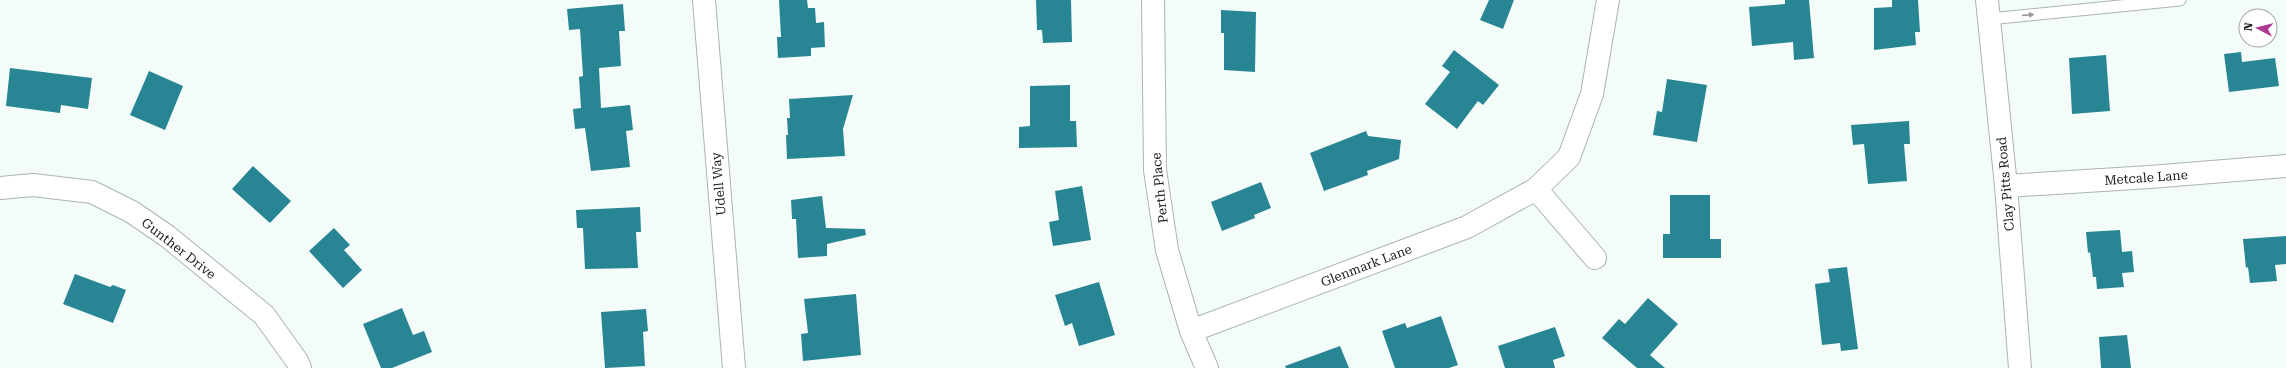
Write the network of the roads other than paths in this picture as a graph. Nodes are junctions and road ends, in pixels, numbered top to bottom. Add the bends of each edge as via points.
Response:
1 (704, 0) edge
2 (1153, 0) edge
3 (1608, 0) edge
4 (2180, 0) edge
5 (1988, 9) edge
6 (2286, 166) edge
7 (2006, 186) junction
8 (0, 188) edge
9 (1536, 189) junction
10 (1594, 258) dead end
11 (1191, 331) junction
12 (300, 368) edge
13 (734, 368) edge
14 (1207, 368) edge
15 (2020, 368) edge

1 - 13 street, Udell Way
2 - 11 street, Perth Place via 1155,170 1166,250
3 - 9 street, Glenmark Lane via 1592,94 1569,157
5 -> 4 lane
5 - 7 street, Clay Pitts Road
6 - 7 street, Metcale Lane
7 - 15 street, Clay Pitts Road
8 - 12 street, Gunther Drive via 33,185 92,192 132,212 168,236 264,315 298,361
9 - 10 street
9 - 11 street, Glenmark Lane via 1467,227
11 - 14 street, Perth Place

